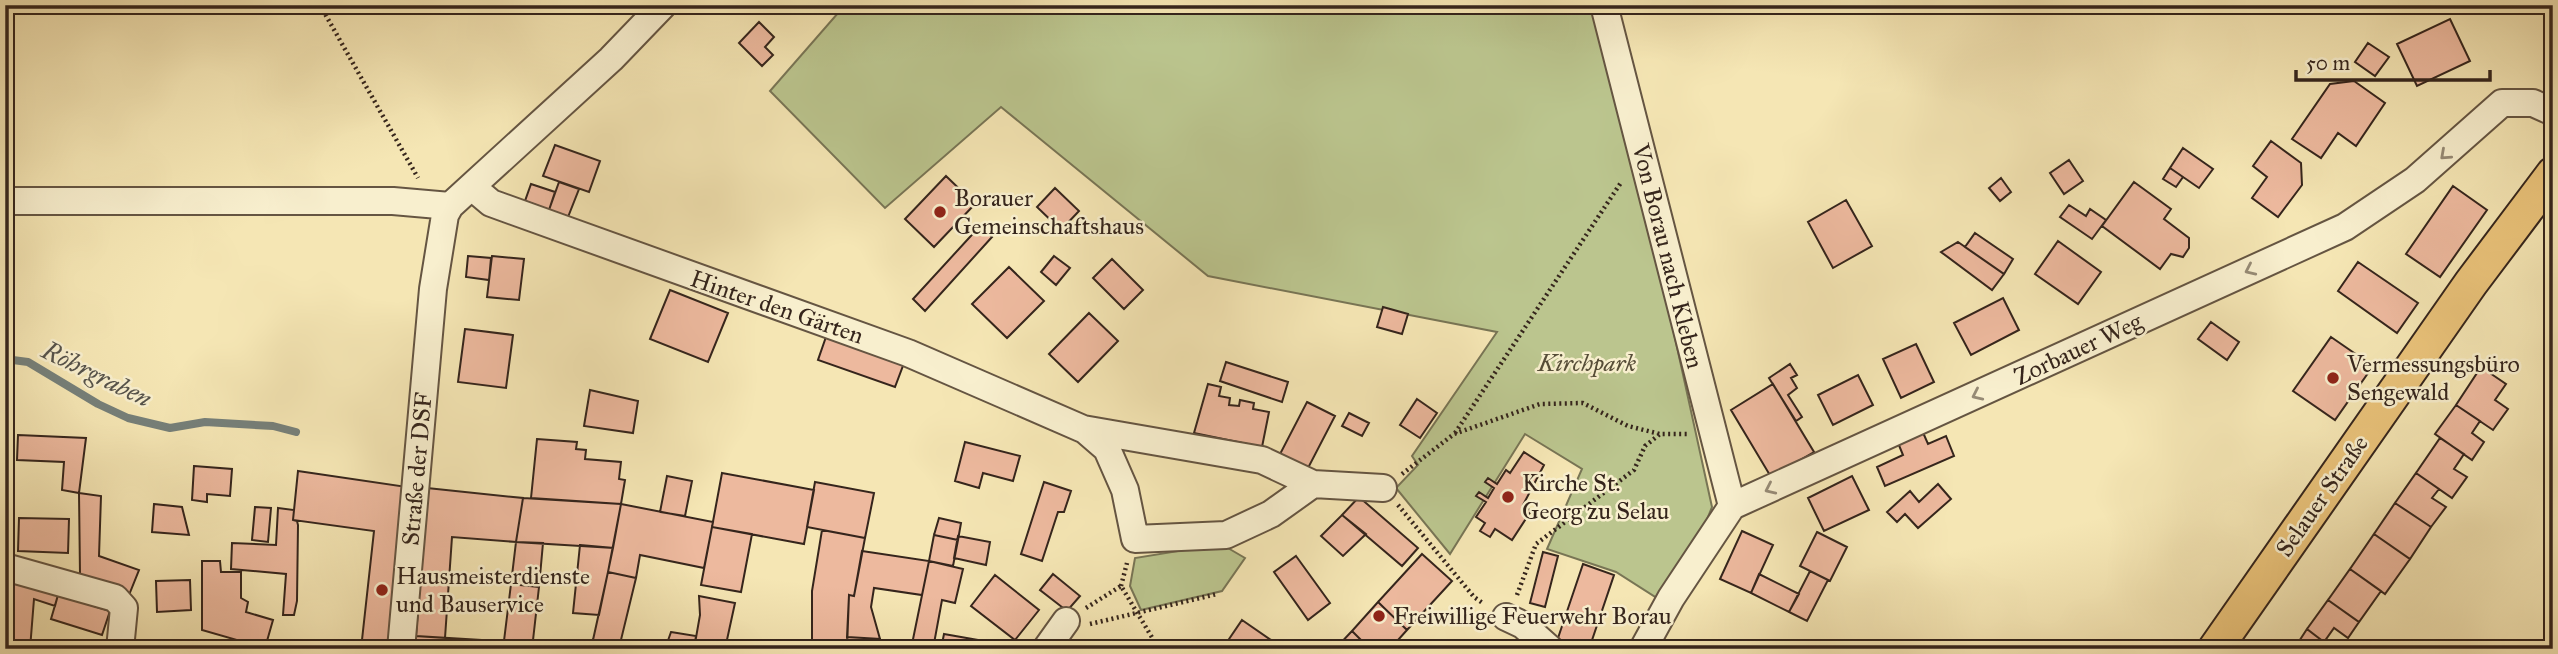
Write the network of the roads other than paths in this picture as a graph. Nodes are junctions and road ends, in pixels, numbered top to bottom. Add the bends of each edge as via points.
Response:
1 (663, 5) edge
2 (1604, 5) edge
3 (2550, 110) edge
4 (2553, 174) edge
5 (472, 187) junction
6 (5, 201) edge
7 (450, 205) junction
8 (1083, 429) junction
9 (1312, 484) junction
10 (1383, 488) road end
11 (1732, 506) junction
12 (5, 567) edge
13 (1506, 617) road end
14 (120, 649) edge
15 (401, 649) edge
16 (1550, 649) edge
17 (1643, 649) edge
18 (2215, 649) edge

1 - 5 street
2 - 11 street, Von Borau nach Kleben
3 -> 11 street, Zorbauer Weg via 2521,102 2502,103 2415,180 2345,227
4 - 18 main road, Selauer Straße
5 - 7 street
5 - 8 street, Hinter den Gärten via 491,204 908,353
6 - 7 street
7 - 15 street, Straße der DSF via 441,229 433,289
8 - 9 street via 1262,460
8 - 9 street via 1107,449 1125,490 1135,539 1226,535 1271,514
9 - 10 street
11 - 17 street
12 - 14 street via 115,598 124,608
13 - 16 street via 1523,625

